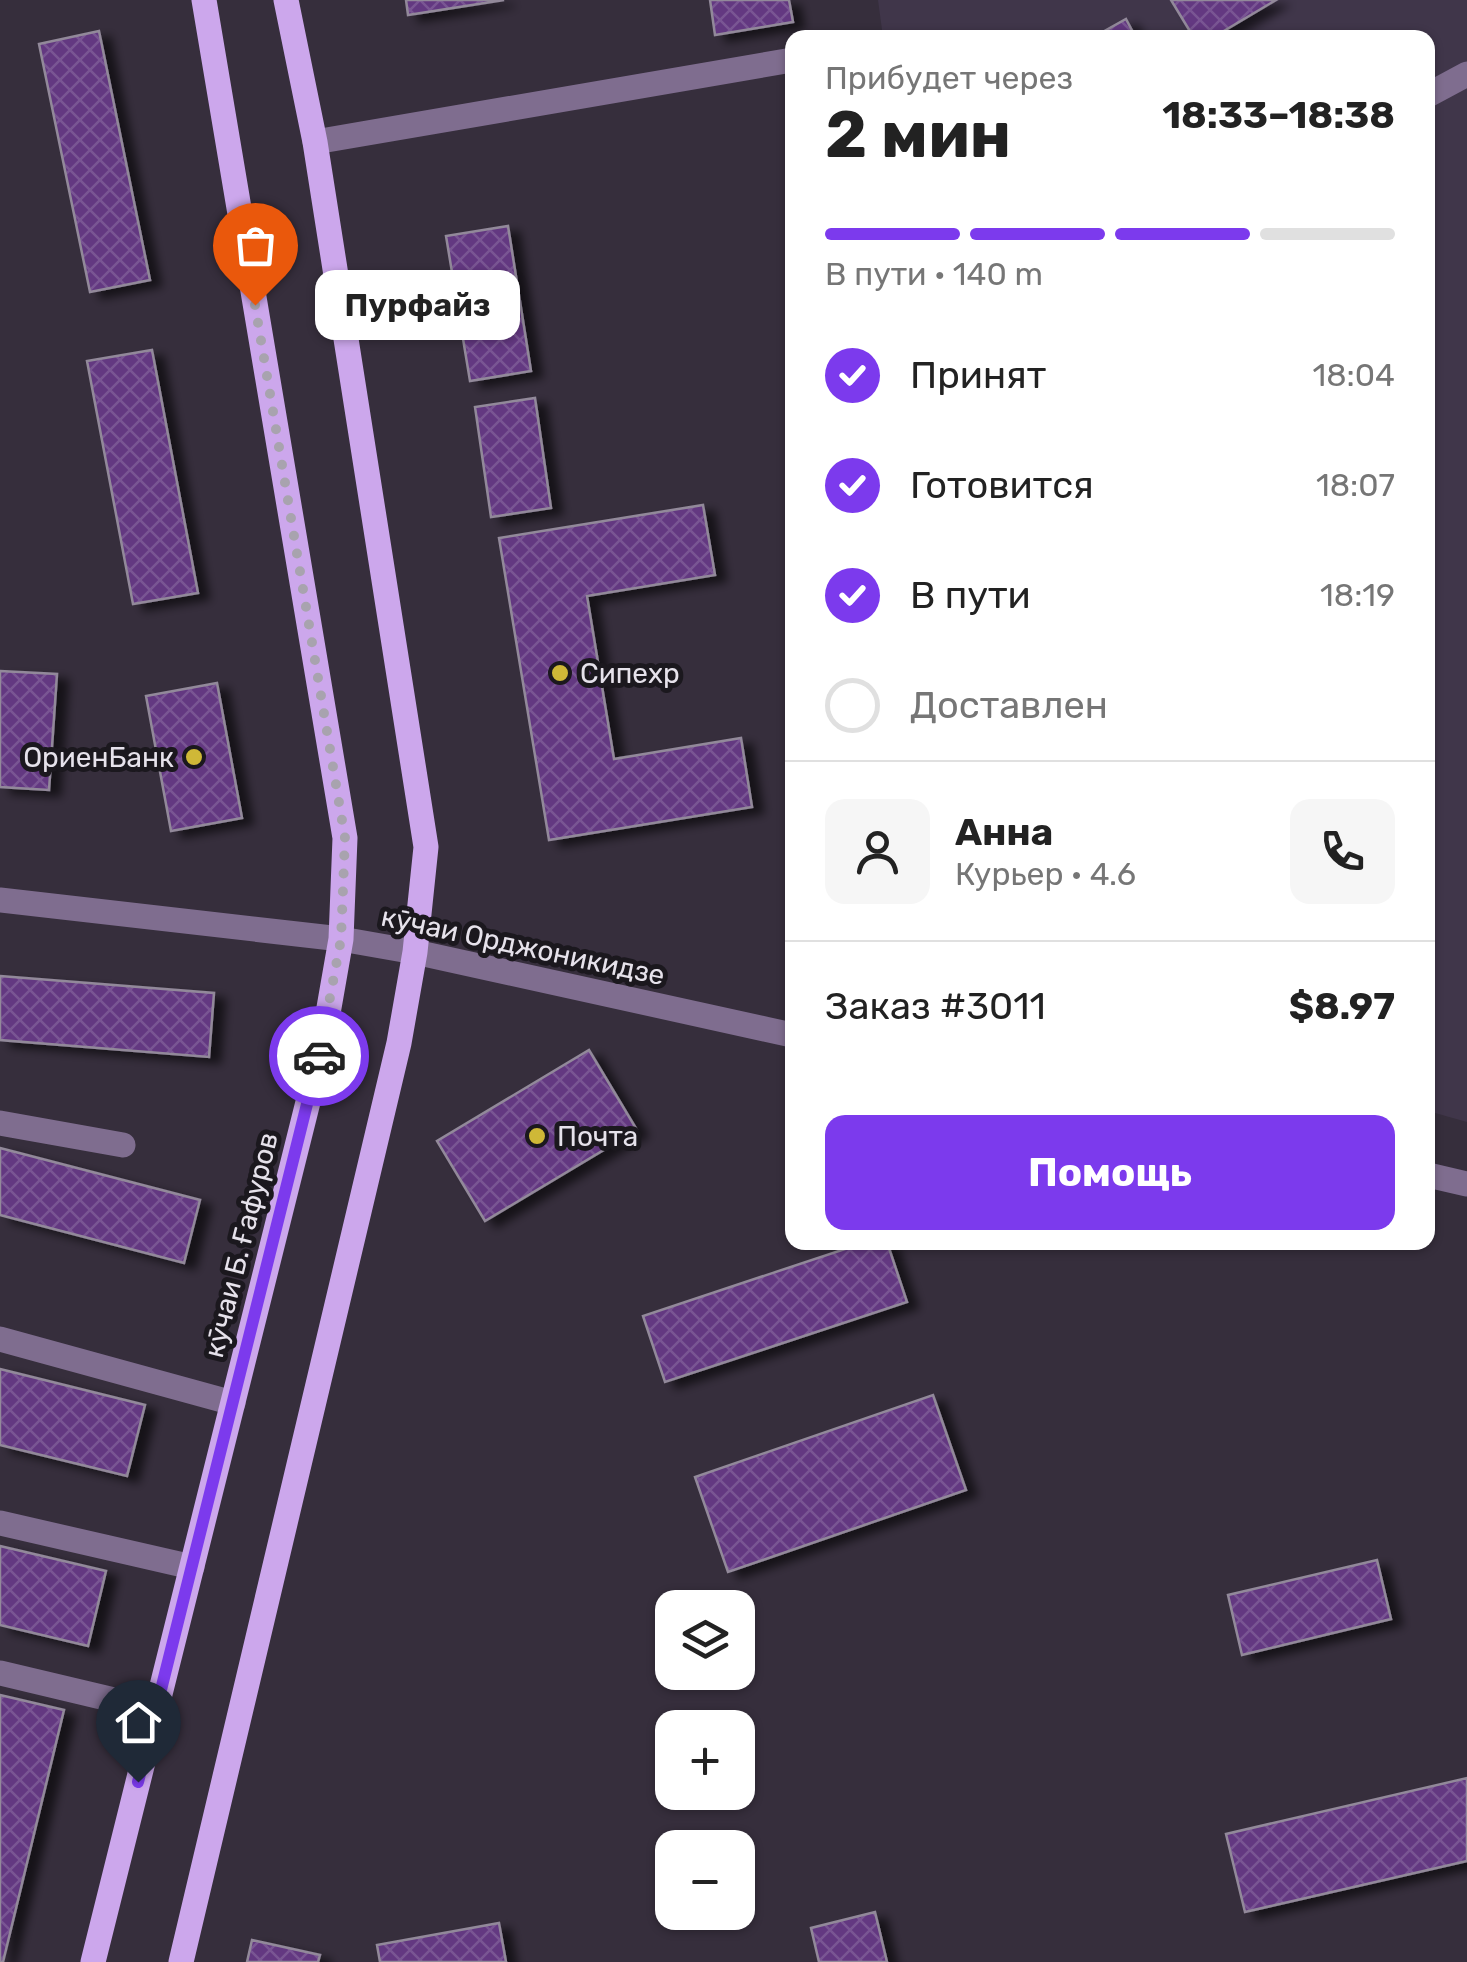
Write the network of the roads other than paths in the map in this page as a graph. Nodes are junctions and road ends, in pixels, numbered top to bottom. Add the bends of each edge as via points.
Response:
1 (204, 0) edge
2 (286, 0) edge
3 (785, 61) edge
4 (1467, 74) edge
5 (1435, 91) edge
6 (314, 142) junction
7 (0, 900) edge
8 (341, 939) junction
9 (415, 952) junction
10 (785, 1033) edge
11 (0, 1123) edge
12 (122, 1145) dead end
13 (1435, 1177) edge
14 (1467, 1184) edge
15 (0, 1339) edge
16 (233, 1403) junction
17 (0, 1523) edge
18 (192, 1567) junction
19 (0, 1672) edge
20 (156, 1710) junction
21 (94, 1962) edge
22 (181, 1962) edge

1 - 8 main road, кӯчаи Б. Ғафуров via 345,838
2 - 6 main road
3 - 6 street
4 - 5 street
6 - 9 main road via 426,846
7 - 8 street, кӯчаи Орджоникидзе
8 - 9 street, кӯчаи Орджоникидзе
8 - 16 main road, кӯчаи Б. Ғафуров via 323,1042
9 - 10 street, кӯчаи Орджоникидзе
9 - 22 main road via 399,1044
11 - 12 street
13 - 14 street
15 - 16 street
16 - 18 main road, кӯчаи Б. Ғафуров
17 - 18 street
18 - 20 main road, кӯчаи Б. Ғафуров
19 - 20 street
20 - 21 main road, кӯчаи Б. Ғафуров

